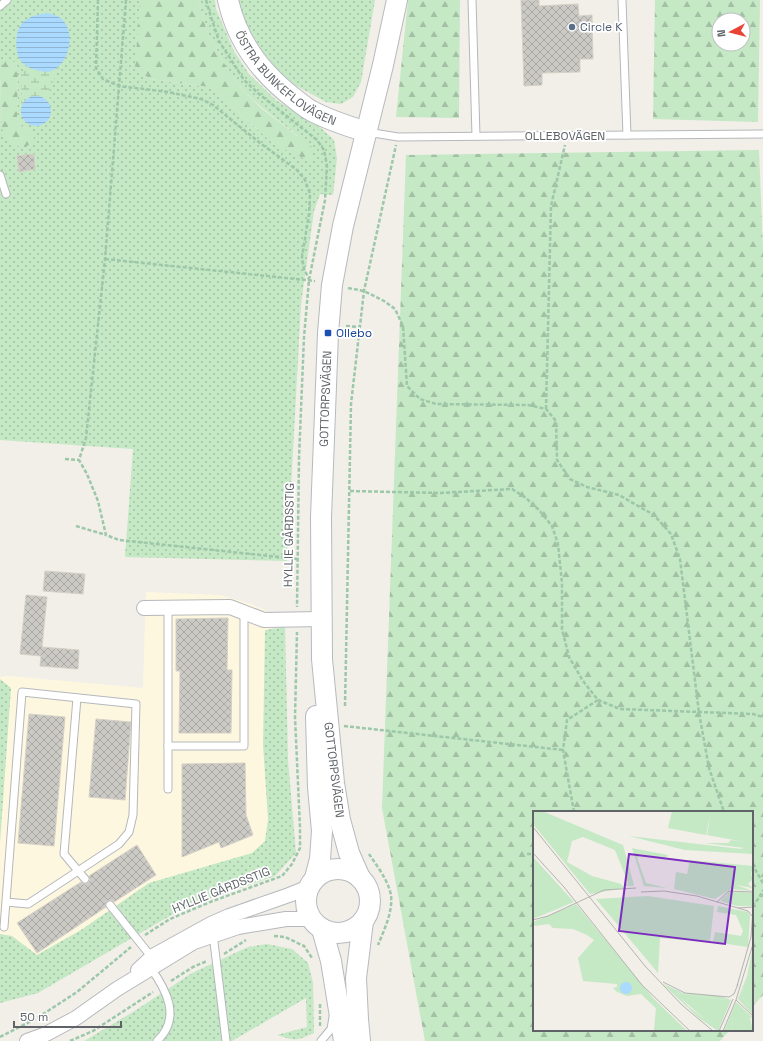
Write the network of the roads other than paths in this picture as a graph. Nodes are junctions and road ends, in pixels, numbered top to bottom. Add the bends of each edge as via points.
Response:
1 (7, 0) edge
2 (228, 0) edge
3 (390, 0) edge
4 (397, 0) edge
5 (472, 0) edge
6 (622, 0) edge
7 (0, 6) edge
8 (383, 65) junction
9 (367, 132) junction
10 (763, 134) edge
11 (627, 135) junction
12 (476, 136) junction
13 (0, 175) edge
14 (6, 194) dead end
15 (168, 606) junction
16 (144, 608) dead end
17 (244, 612) junction
18 (322, 619) junction
19 (322, 659) junction
20 (77, 698) junction
21 (168, 746) junction
22 (168, 789) dead end
23 (78, 870) junction
24 (360, 878) junction
25 (85, 879) dead end
26 (312, 883) junction
27 (6, 902) junction
28 (110, 905) dead end
29 (363, 921) junction
30 (316, 924) junction
31 (4, 927) dead end
32 (212, 929) junction
33 (152, 964) junction
34 (336, 993) junction
35 (322, 1040) edge
36 (27, 1041) edge
37 (157, 1041) edge
38 (226, 1041) edge
39 (344, 1041) edge
40 (360, 1041) edge

1 - 7 lane
2 - 9 street, ÖSTRA BUNKEFLOVÄGEN via 238,30 254,60 281,88 309,109 337,123
3 - 8 street, GOTTORPSVÄGEN
4 - 8 street, GOTTORPSVÄGEN
5 - 12 lane
6 - 11 lane
8 - 9 street, GOTTORPSVÄGEN
9 - 12 lane, OLLEBOVÄGEN via 398,137
9 - 18 street, GOTTORPSVÄGEN via 343,226 332,285 321,516
10 - 11 lane, OLLEBOVÄGEN
11 - 12 lane, OLLEBOVÄGEN
13 - 14 lane
15 - 16 street
15 - 17 street via 230,607
15 - 21 lane
17 - 18 street via 264,620
17 - 21 lane via 244,746
18 - 19 street, GOTTORPSVÄGEN
19 - 24 street, GOTTORPSVÄGEN via 340,820 348,853
19 - 26 street, GOTTORPSVÄGEN via 316,690 322,831 320,859
20 - 23 lane via 64,854
20 - 23 lane via 136,704 133,815 129,832 119,844
20 - 27 lane via 22,692
21 - 22 lane
23 - 25 lane
23 - 27 lane via 28,904
24 - 26 street via 351,872 338,869 327,871
24 - 29 street, GOTTORPSVÄGEN via 370,898
26 - 30 street, GOTTORPSVÄGEN via 306,898 306,909
26 - 32 street via 289,896 229,916
27 - 31 lane
28 - 33 lane via 139,940
29 - 30 street via 345,933 333,933
29 - 40 street, GOTTORPSVÄGEN via 356,978
30 - 32 street via 286,919
30 - 34 street, GOTTORPSVÄGEN via 331,961
32 - 33 street
32 - 38 lane
33 - 36 street via 76,1018
33 - 37 lane via 168,998 170,1015 166,1029
34 - 35 lane via 331,1029
34 - 39 street, GOTTORPSVÄGEN

